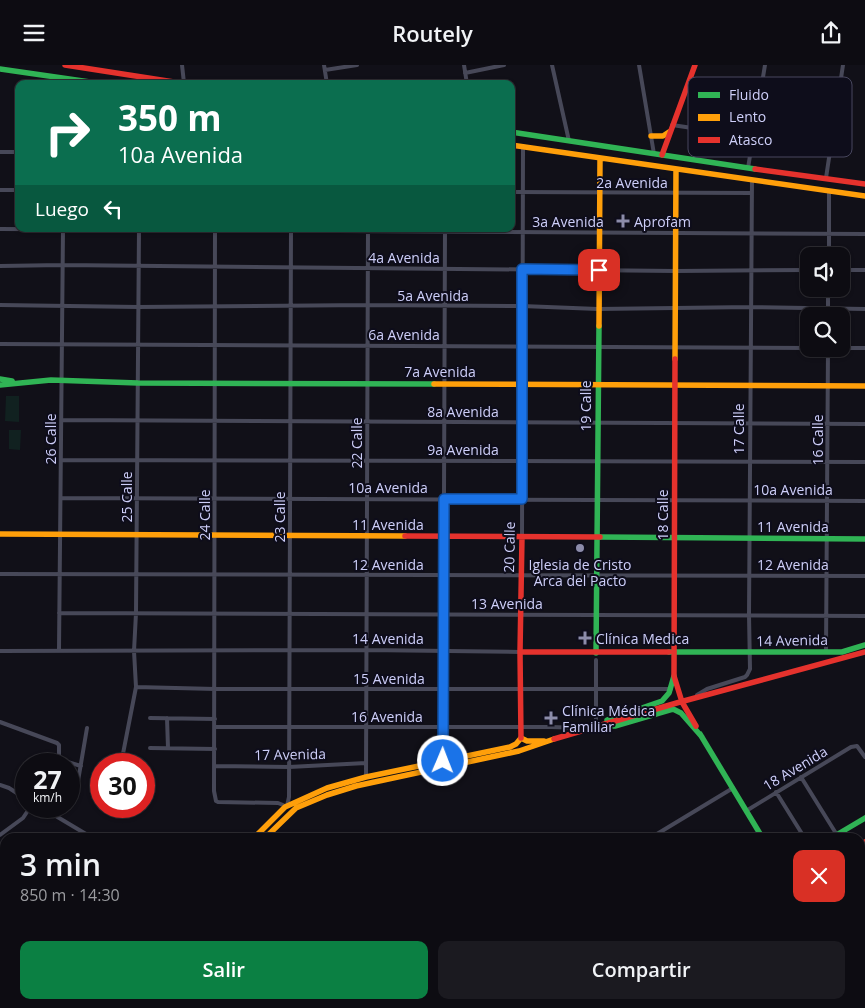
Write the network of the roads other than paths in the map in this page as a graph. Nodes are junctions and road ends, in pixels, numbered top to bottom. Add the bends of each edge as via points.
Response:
1 (65, 65) edge
2 (182, 65) edge
3 (357, 65) edge
4 (464, 65) edge
5 (504, 65) edge
6 (552, 65) edge
7 (639, 65) edge
8 (694, 65) edge
9 (325, 68) edge
10 (0, 69) edge
11 (465, 73) junction
12 (690, 77) edge
13 (59, 80) edge
14 (161, 80) edge
15 (185, 80) edge
16 (466, 80) edge
17 (688, 81) edge
18 (672, 125) junction
19 (688, 127) edge
20 (669, 132) junction
21 (515, 133) edge
22 (651, 136) junction
23 (569, 141) junction
24 (515, 146) edge
25 (523, 147) junction
26 (0, 152) edge
27 (15, 152) edge
28 (654, 153) junction
29 (662, 155) junction
30 (750, 157) edge
31 (829, 157) edge
32 (600, 159) junction
33 (748, 168) junction
34 (676, 169) junction
35 (826, 179) junction
36 (752, 180) junction
37 (865, 183) edge
38 (0, 190) edge
39 (15, 190) edge
40 (515, 192) edge
41 (522, 192) junction
42 (829, 192) junction
43 (599, 193) junction
44 (676, 193) junction
45 (752, 193) junction
46 (865, 196) edge
47 (0, 229) edge
48 (15, 229) edge
49 (63, 232) edge
50 (139, 232) edge
51 (215, 232) edge
52 (291, 232) edge
53 (368, 232) edge
54 (445, 232) edge
55 (515, 232) edge
56 (522, 232) junction
57 (599, 232) junction
58 (676, 233) junction
59 (752, 233) junction
60 (865, 233) edge
61 (829, 234) junction
62 (828, 247) edge
63 (62, 265) junction
64 (0, 266) edge
65 (139, 267) junction
66 (215, 267) junction
67 (291, 268) junction
68 (445, 268) junction
69 (368, 269) junction
70 (522, 269) junction
71 (599, 270) junction
72 (752, 270) junction
73 (800, 270) edge
74 (850, 270) edge
75 (865, 270) edge
76 (676, 271) junction
77 (0, 305) edge
78 (62, 305) junction
79 (291, 305) junction
80 (368, 305) junction
81 (445, 306) junction
82 (138, 307) junction
83 (215, 307) junction
84 (522, 307) junction
85 (751, 307) junction
86 (676, 308) junction
87 (800, 308) edge
88 (598, 309) junction
89 (850, 309) edge
90 (865, 309) edge
91 (0, 344) edge
92 (62, 344) junction
93 (138, 344) junction
94 (215, 345) junction
95 (291, 345) junction
96 (368, 345) junction
97 (444, 346) junction
98 (522, 346) junction
99 (598, 347) junction
100 (676, 347) junction
101 (751, 347) junction
102 (800, 347) edge
103 (850, 348) edge
104 (865, 348) edge
105 (828, 357) edge
106 (0, 379) edge
107 (62, 381) junction
108 (14, 382) junction
109 (215, 382) junction
110 (138, 383) junction
111 (291, 383) junction
112 (367, 384) junction
113 (444, 384) junction
114 (522, 384) junction
115 (0, 385) edge
116 (598, 385) junction
117 (674, 385) junction
118 (750, 385) junction
119 (828, 385) junction
120 (865, 386) edge
121 (61, 420) junction
122 (138, 421) junction
123 (215, 421) junction
124 (290, 421) junction
125 (367, 422) junction
126 (444, 422) junction
127 (522, 423) junction
128 (598, 423) junction
129 (674, 423) junction
130 (750, 424) junction
131 (828, 424) junction
132 (865, 424) edge
133 (215, 459) junction
134 (61, 460) junction
135 (138, 460) junction
136 (290, 460) junction
137 (367, 460) junction
138 (444, 460) junction
139 (522, 461) junction
140 (597, 461) junction
141 (675, 461) junction
142 (750, 461) junction
143 (828, 461) junction
144 (865, 462) edge
145 (61, 498) junction
146 (137, 498) junction
147 (215, 498) junction
148 (290, 498) junction
149 (367, 498) junction
150 (444, 499) junction
151 (522, 499) junction
152 (597, 499) junction
153 (674, 500) junction
154 (750, 500) junction
155 (828, 501) junction
156 (865, 501) edge
157 (0, 534) edge
158 (60, 534) junction
159 (137, 535) junction
160 (215, 535) junction
161 (290, 536) junction
162 (367, 536) junction
163 (444, 537) junction
164 (522, 537) junction
165 (598, 537) junction
166 (674, 537) junction
167 (749, 538) junction
168 (828, 539) junction
169 (865, 539) edge
170 (0, 574) edge
171 (60, 574) junction
172 (136, 574) junction
173 (215, 574) junction
174 (290, 575) junction
175 (366, 575) junction
176 (444, 575) junction
177 (521, 575) junction
178 (597, 575) junction
179 (674, 575) junction
180 (749, 576) junction
181 (828, 576) junction
182 (865, 576) edge
183 (59, 613) junction
184 (136, 613) junction
185 (215, 613) junction
186 (290, 614) junction
187 (366, 614) junction
188 (444, 614) junction
189 (521, 615) junction
190 (597, 615) junction
191 (674, 615) junction
192 (748, 615) junction
193 (828, 615) junction
194 (865, 615) edge
195 (865, 645) edge
196 (59, 650) junction
197 (366, 650) junction
198 (0, 651) edge
199 (134, 651) junction
200 (215, 651) junction
201 (289, 651) junction
202 (444, 651) junction
203 (520, 652) junction
204 (826, 652) junction
205 (842, 652) junction
206 (864, 652) edge
207 (673, 653) junction
208 (750, 653) junction
209 (596, 656) junction
210 (674, 676) junction
211 (136, 687) junction
212 (215, 689) junction
213 (289, 689) junction
214 (366, 689) junction
215 (444, 689) junction
216 (520, 689) junction
217 (597, 689) junction
218 (671, 689) junction
219 (691, 699) junction
220 (680, 702) junction
221 (150, 718) dead end
222 (168, 718) junction
223 (215, 719) junction
224 (596, 719) dead end
225 (0, 722) edge
226 (600, 725) junction
227 (215, 727) junction
228 (289, 727) junction
229 (87, 728) dead end
230 (366, 728) junction
231 (444, 728) junction
232 (520, 728) junction
233 (588, 729) junction
234 (702, 737) junction
235 (521, 738) junction
236 (547, 741) junction
237 (150, 748) dead end
238 (168, 748) junction
239 (215, 749) junction
240 (123, 753) edge
241 (865, 757) edge
242 (443, 761) junction
243 (366, 763) junction
244 (81, 766) junction
245 (215, 766) junction
246 (289, 767) junction
247 (442, 768) junction
248 (80, 771) edge
249 (366, 777) junction
250 (801, 777) junction
251 (0, 785) edge
252 (733, 788) junction
253 (15, 792) edge
254 (776, 792) junction
255 (286, 807) junction
256 (746, 811) junction
257 (23, 818) edge
258 (60, 818) edge
259 (865, 818) edge
260 (3, 833) edge
261 (85, 833) edge
262 (260, 833) edge
263 (270, 833) edge
264 (659, 833) edge
265 (760, 833) edge
266 (802, 833) edge
267 (833, 833) edge
268 (840, 833) edge

1 - 14 main road
2 - 15 street
3 - 9 street
4 - 11 street
5 - 11 street
6 - 23 street
7 - 22 street
8 - 12 main road
10 - 13 main road
11 - 16 street
17 - 18 main road
18 - 19 street
18 - 20 main road
20 - 22 main road via 663,136
20 - 29 main road
21 - 23 main road
22 - 28 street
23 - 28 main road
24 - 25 main road
25 - 32 main road
25 - 41 street, 20 Calle
26 - 27 street
28 - 29 main road
29 - 33 main road
30 - 33 street
31 - 35 street
32 - 34 main road
32 - 43 main road, 19 Calle
33 - 35 main road
34 - 36 main road
34 - 44 main road, 18 Calle
35 - 37 main road
36 - 42 main road
36 - 45 street, 17 Calle
38 - 39 street
40 - 41 street, 2a Avenida
41 - 43 street, 2a Avenida
41 - 56 street, 20 Calle
42 - 46 main road
42 - 61 street
43 - 44 street, 2a Avenida
43 - 57 main road, 19 Calle
44 - 45 street, 2a Avenida
44 - 58 main road, 18 Calle
45 - 59 street, 17 Calle
47 - 48 street, 3a Avenida
49 - 63 street, 26 Calle
50 - 65 street, 25 Calle
51 - 66 street, 24 Calle
52 - 67 street, 23 Calle
53 - 69 street, 22 Calle
54 - 68 street
55 - 56 street, 3a Avenida
56 - 57 street, 3a Avenida
56 - 70 street, 20 Calle
57 - 58 street, 3a Avenida
57 - 71 main road, 19 Calle
58 - 59 street, 3a Avenida
58 - 76 main road, 18 Calle
59 - 61 street, 3a Avenida
59 - 72 street, 17 Calle
60 - 61 street, 3a Avenida
61 - 62 street
63 - 64 street, 4a Avenida
63 - 65 street, 4a Avenida
63 - 78 street, 26 Calle
65 - 66 street, 4a Avenida
65 - 82 street, 25 Calle
66 - 67 street, 4a Avenida
66 - 83 street, 24 Calle
67 - 69 street, 4a Avenida
67 - 79 street, 23 Calle
68 - 69 street, 4a Avenida
68 - 70 street, 4a Avenida
68 - 81 street
69 - 80 street, 22 Calle
70 - 71 street, 4a Avenida
70 - 84 street, 20 Calle
71 - 76 street, 4a Avenida
71 - 88 main road, 19 Calle
72 - 73 street, 4a Avenida
72 - 76 street, 4a Avenida
72 - 85 street, 17 Calle
74 - 75 street
76 - 86 main road, 18 Calle
77 - 78 street, 5a Avenida
78 - 82 street, 5a Avenida
78 - 92 street, 26 Calle
79 - 80 street, 5a Avenida
79 - 83 street, 5a Avenida
79 - 95 street, 23 Calle
80 - 81 street, 5a Avenida
80 - 96 street, 22 Calle
81 - 84 street, 5a Avenida
81 - 97 street
82 - 83 street, 5a Avenida
82 - 93 street, 25 Calle
83 - 94 street, 24 Calle
84 - 88 street, 5a Avenida
84 - 98 street, 20 Calle
85 - 86 street, 5a Avenida
85 - 87 street, 5a Avenida
85 - 101 street, 17 Calle
86 - 88 street, 5a Avenida
86 - 100 main road, 18 Calle
88 - 99 main road, 19 Calle
89 - 90 street, 5a Avenida
91 - 92 street, 6a Avenida
92 - 93 street, 6a Avenida
92 - 107 street, 26 Calle
93 - 94 street, 6a Avenida
93 - 110 street, 25 Calle
94 - 95 street, 6a Avenida
94 - 109 street, 24 Calle
95 - 96 street, 6a Avenida
95 - 111 street, 23 Calle
96 - 97 street, 6a Avenida
96 - 112 street, 22 Calle
97 - 98 street, 6a Avenida
97 - 113 street
98 - 99 street, 6a Avenida
98 - 114 street, 20 Calle
99 - 100 street, 6a Avenida
99 - 116 main road, 19 Calle
100 - 101 street, 6a Avenida
100 - 117 main road, 18 Calle
101 - 102 street, 6a Avenida
101 - 118 street, 17 Calle
103 - 104 street
105 - 119 street, 16 Calle
106 - 108 main road, 7a Avenida
107 - 108 main road, 7a Avenida
107 - 110 main road, 7a Avenida
107 - 121 street, 26 Calle
108 - 115 main road, 7a Avenida
109 - 110 main road, 7a Avenida
109 - 111 main road, 7a Avenida
109 - 123 street, 24 Calle
110 - 122 street, 25 Calle
111 - 112 main road, 7a Avenida
111 - 124 street, 23 Calle
112 - 113 main road, 7a Avenida
112 - 125 street, 22 Calle
113 - 114 main road, 7a Avenida
113 - 126 street
114 - 116 main road, 7a Avenida
114 - 127 street, 20 Calle
116 - 117 main road, 7a Avenida
116 - 128 main road, 19 Calle
117 - 118 main road, 7a Avenida
117 - 129 main road, 18 Calle
118 - 119 main road, 7a Avenida
118 - 130 street, 17 Calle
119 - 120 main road, 7a Avenida
119 - 131 street, 16 Calle
121 - 122 street, 8a Avenida
121 - 134 street, 26 Calle
122 - 123 street, 8a Avenida
122 - 135 street, 25 Calle
123 - 124 street, 8a Avenida
123 - 133 street, 24 Calle
124 - 125 street, 8a Avenida
124 - 136 street, 23 Calle
125 - 126 street, 8a Avenida
125 - 137 street, 22 Calle
126 - 127 street, 8a Avenida
126 - 138 street
127 - 128 street, 8a Avenida
127 - 139 street, 20 Calle
128 - 129 street, 8a Avenida
128 - 140 main road, 19 Calle
129 - 130 street, 8a Avenida
129 - 141 main road, 18 Calle
130 - 131 street, 8a Avenida
130 - 142 street, 17 Calle
131 - 132 street, 8a Avenida
131 - 143 street, 16 Calle
133 - 135 street, 9a Avenida
133 - 136 street, 9a Avenida
133 - 147 street, 24 Calle
134 - 135 street, 9a Avenida
134 - 145 street, 26 Calle
135 - 146 street, 25 Calle
136 - 137 street, 9a Avenida
136 - 148 street, 23 Calle
137 - 138 street, 9a Avenida
137 - 149 street, 22 Calle
138 - 139 street, 9a Avenida
138 - 150 street
139 - 140 street, 9a Avenida
139 - 151 street, 20 Calle
140 - 141 street, 9a Avenida
140 - 152 main road, 19 Calle
141 - 142 street, 9a Avenida
141 - 153 main road, 18 Calle
142 - 143 street, 9a Avenida
142 - 154 street, 17 Calle
143 - 144 street, 9a Avenida
143 - 155 street, 16 Calle
145 - 146 street, 10a Avenida
145 - 158 street, 26 Calle
146 - 147 street, 10a Avenida
146 - 159 street, 25 Calle
147 - 148 street, 10a Avenida
147 - 160 street, 24 Calle
148 - 149 street, 10a Avenida
148 - 161 street, 23 Calle
149 - 150 street, 10a Avenida
149 - 162 street, 22 Calle
150 - 151 street, 10a Avenida
150 - 163 street
151 - 152 street, 10a Avenida
151 - 164 street, 20 Calle
152 - 153 street, 10a Avenida
152 - 165 main road, 19 Calle
153 - 154 street, 10a Avenida
153 - 166 main road, 18 Calle
154 - 155 street, 10a Avenida
154 - 167 street, 17 Calle
155 - 156 street, 10a Avenida
155 - 168 street, 16 Calle
157 - 158 main road, 11 Avenida
158 - 159 main road, 11 Avenida
158 - 171 street, 26 Calle
159 - 160 main road, 11 Avenida
159 - 172 street, 25 Calle
160 - 161 main road, 11 Avenida
160 - 173 street, 24 Calle
161 - 162 main road, 11 Avenida
161 - 174 street, 23 Calle
162 - 163 main road, 11 Avenida
162 - 175 street, 22 Calle
163 - 164 main road, 11 Avenida
163 - 176 street
164 - 165 main road, 11 Avenida
164 - 177 main road, 20 Calle
165 - 166 main road, 11 Avenida
165 - 178 main road, 19 Calle
166 - 167 main road, 11 Avenida
166 - 179 main road, 18 Calle
167 - 168 main road, 11 Avenida
167 - 180 street, 17 Calle
168 - 169 main road, 11 Avenida
168 - 181 street, 16 Calle
170 - 171 street, 12 Avenida
171 - 172 street, 12 Avenida
171 - 183 street, 26 Calle
172 - 173 street, 12 Avenida
172 - 184 street, 25 Calle
173 - 174 street, 12 Avenida
173 - 185 street, 24 Calle
174 - 175 street, 12 Avenida
174 - 186 street, 23 Calle
175 - 176 street, 12 Avenida
175 - 187 street, 22 Calle
176 - 177 street, 12 Avenida
176 - 188 street
177 - 178 street, 12 Avenida
177 - 189 main road, 20 Calle
178 - 179 street, 12 Avenida
178 - 190 main road, 19 Calle
179 - 180 street, 12 Avenida
179 - 191 main road, 18 Calle
180 - 181 street, 12 Avenida
180 - 192 street, 17 Calle
181 - 182 street, 12 Avenida
181 - 193 street, 16 Calle
183 - 184 street, 13 Avenida
183 - 196 street, 26 Calle
184 - 185 street, 13 Avenida
184 - 199 street, 25 Calle
185 - 186 street, 13 Avenida
185 - 200 street, 24 Calle
186 - 187 street, 13 Avenida
186 - 201 street, 23 Calle
187 - 188 street, 13 Avenida
187 - 197 street, 22 Calle
188 - 189 street, 13 Avenida
188 - 202 street
189 - 190 street, 13 Avenida
189 - 203 main road, 20 Calle
190 - 191 street, 13 Avenida
190 - 209 main road, 19 Calle
191 - 192 street, 13 Avenida
191 - 207 main road, 18 Calle
192 - 193 street, 13 Avenida
192 - 208 street, 17 Calle
193 - 194 street, 13 Avenida
193 - 204 street, 16 Calle
195 - 205 main road
196 - 198 street, 14 Avenida
196 - 199 street, 14 Avenida
197 - 201 street, 14 Avenida
197 - 202 street, 14 Avenida
197 - 214 street, 22 Calle
199 - 200 street, 14 Avenida
199 - 211 street, 25 Calle
200 - 201 street, 14 Avenida
200 - 212 street, 24 Calle
201 - 213 street, 23 Calle
202 - 203 street, 14 Avenida
202 - 215 street
203 - 209 main road, 14 Avenida
203 - 216 main road, 20 Calle
204 - 205 main road, 14 Avenida
204 - 208 main road, 14 Avenida
205 - 206 main road, 14 Avenida
206 - 219 main road
207 - 208 main road, 14 Avenida
207 - 209 main road, 14 Avenida
207 - 210 main road, 18 Calle
208 - 219 street, 17 Calle via 749,672 745,677 707,689
209 - 217 street, 19 Calle
210 - 218 main road
210 - 220 main road, 18 Calle
211 - 212 street, 15 Avenida
211 - 240 street, 25 Calle
212 - 213 street, 15 Avenida
212 - 223 street, 24 Calle
213 - 214 street, 15 Avenida
213 - 228 street, 23 Calle
214 - 215 street, 15 Avenida
214 - 230 street, 22 Calle
215 - 216 street, 15 Avenida
215 - 231 street
216 - 217 street, 15 Avenida
216 - 232 main road, 20 Calle
217 - 218 street, 15 Avenida
217 - 224 street, 19 Calle
218 - 226 main road via 662,701 612,717
219 - 220 main road
220 - 226 main road
220 - 234 main road, 18 Calle
221 - 222 street
222 - 223 street
222 - 238 street
223 - 227 street, 24 Calle
225 - 244 street via 57,743 61,760
226 - 233 main road
226 - 234 main road via 615,726 673,709 681,713
227 - 228 street, 16 Avenida
227 - 239 street, 24 Calle
228 - 230 street, 16 Avenida
228 - 246 street, 23 Calle
229 - 244 street
230 - 231 street, 16 Avenida
230 - 243 street, 22 Calle
231 - 232 street, 16 Avenida
231 - 242 street
232 - 233 street, 16 Avenida
232 - 235 main road, 20 Calle
233 - 236 main road
234 - 252 main road, 18 Calle
235 - 236 main road
235 - 242 main road via 510,747
236 - 247 main road via 519,751
237 - 238 street
238 - 239 street
239 - 245 street, 24 Calle
241 - 250 street, 18 Avenida via 857,746 851,747
242 - 247 street
242 - 249 main road
243 - 246 street, 17 Avenida
243 - 249 street, 22 Calle
244 - 248 street
245 - 246 street, 17 Avenida
245 - 255 street, 24 Calle via 216,801 278,803
246 - 255 street, 23 Calle
247 - 263 main road via 327,795 296,808
249 - 255 main road via 317,792
250 - 254 street, 18 Avenida
250 - 267 street
251 - 253 street
252 - 256 main road, 18 Calle
252 - 264 street
254 - 256 street, 18 Avenida
254 - 266 street
255 - 262 main road
256 - 265 main road, 18 Calle
257 - 260 street
258 - 261 street
259 - 268 main road

